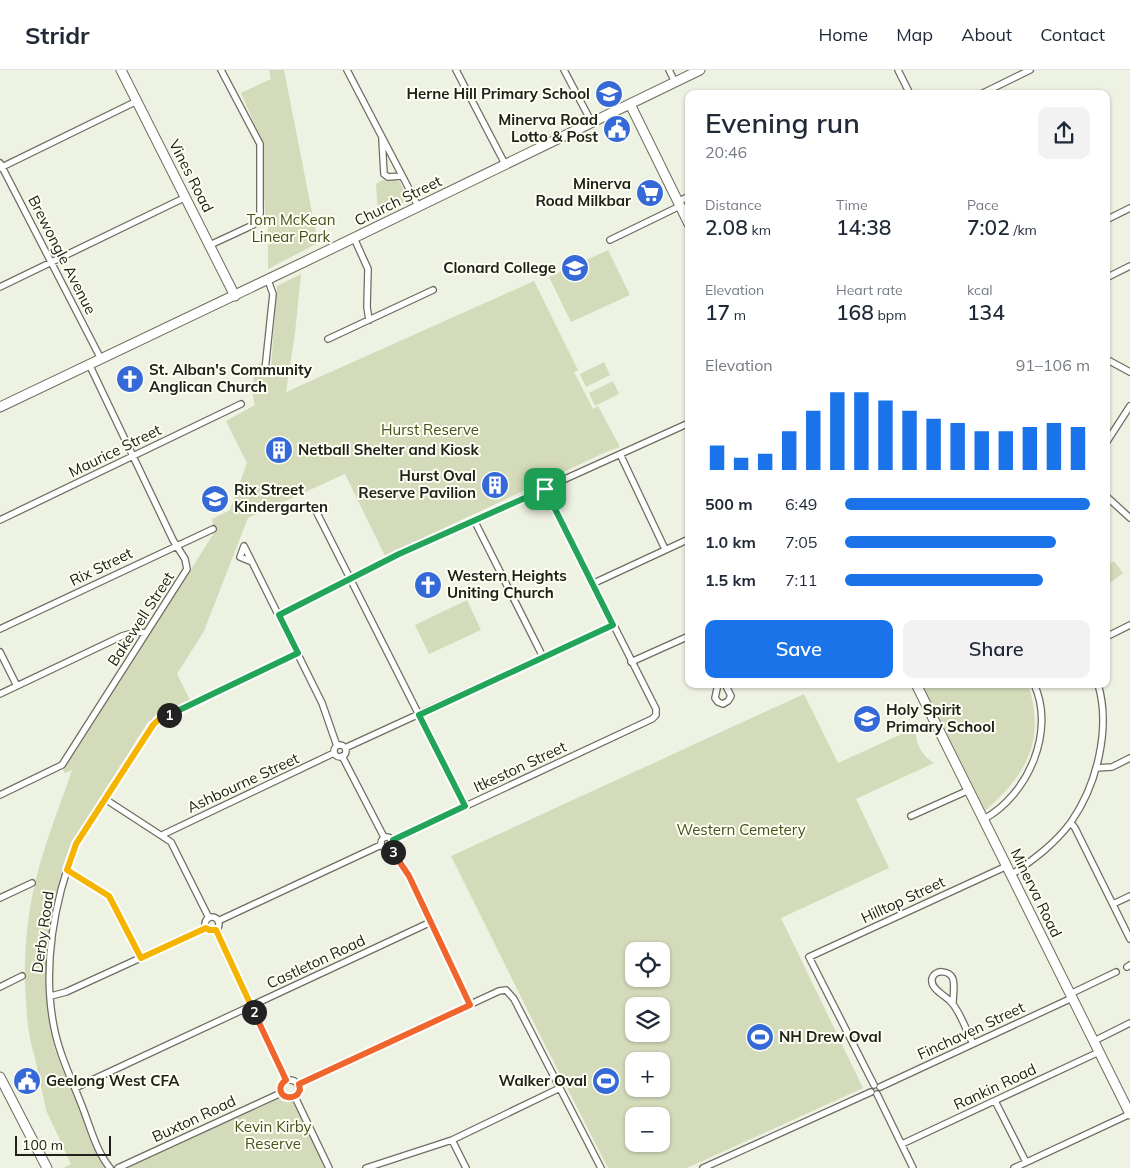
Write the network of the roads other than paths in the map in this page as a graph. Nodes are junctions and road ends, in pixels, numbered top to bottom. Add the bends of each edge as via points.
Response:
1 (121, 70) edge
2 (221, 70) edge
3 (347, 70) edge
4 (456, 70) edge
5 (564, 70) edge
6 (669, 70) edge
7 (700, 70) edge
8 (898, 70) edge
9 (1030, 70) edge
10 (675, 82) junction
11 (908, 90) edge
12 (989, 90) edge
13 (137, 101) junction
14 (630, 104) junction
15 (592, 123) junction
16 (382, 137) junction
17 (505, 164) junction
18 (1, 166) edge
19 (402, 176) junction
20 (186, 197) junction
21 (685, 199) edge
22 (679, 204) junction
23 (418, 206) junction
24 (1130, 208) edge
25 (685, 216) edge
26 (1110, 218) edge
27 (354, 238) junction
28 (610, 240) dead end
29 (210, 245) junction
30 (51, 262) junction
31 (1130, 266) edge
32 (1110, 276) edge
33 (268, 280) junction
34 (0, 287) edge
35 (433, 290) dead end
36 (235, 296) junction
37 (369, 320) junction
38 (328, 339) dead end
39 (101, 358) junction
40 (1110, 361) edge
41 (89, 364) junction
42 (265, 370) dead end
43 (1130, 372) edge
44 (241, 404) dead end
45 (1130, 406) edge
46 (0, 407) edge
47 (685, 425) edge
48 (1110, 437) edge
49 (620, 454) junction
50 (133, 456) junction
51 (545, 489) junction
52 (1110, 500) edge
53 (316, 511) dead end
54 (1130, 518) edge
55 (0, 520) edge
56 (474, 520) junction
57 (213, 528) dead end
58 (685, 541) edge
59 (176, 545) junction
60 (665, 550) junction
61 (252, 562) dead end
62 (350, 579) junction
63 (592, 584) junction
64 (279, 615) junction
65 (613, 625) junction
66 (1130, 625) edge
67 (0, 630) edge
68 (146, 633) junction
69 (1110, 635) edge
70 (685, 638) edge
71 (0, 652) edge
72 (298, 653) junction
73 (543, 657) junction
74 (632, 662) junction
75 (17, 686) junction
76 (717, 688) edge
77 (727, 688) edge
78 (918, 688) edge
79 (1035, 688) edge
80 (1099, 688) edge
81 (0, 694) edge
82 (419, 715) junction
83 (337, 746) junction
84 (345, 748) junction
85 (334, 753) junction
86 (342, 756) junction
87 (1130, 758) edge
88 (1096, 768) junction
89 (969, 790) junction
90 (0, 795) edge
91 (105, 799) junction
92 (465, 806) junction
93 (911, 816) dead end
94 (984, 819) junction
95 (1070, 823) junction
96 (162, 835) junction
97 (384, 837) junction
98 (393, 840) junction
99 (381, 845) junction
100 (390, 848) junction
101 (1007, 866) junction
102 (67, 870) junction
103 (1011, 875) junction
104 (32, 883) dead end
105 (1130, 896) edge
106 (0, 898) edge
107 (1113, 904) junction
108 (210, 918) junction
109 (218, 922) junction
110 (431, 922) junction
111 (206, 928) junction
112 (216, 930) junction
113 (1130, 938) edge
114 (141, 958) junction
115 (1116, 972) dead end
116 (22, 976) dead end
117 (0, 987) edge
118 (51, 996) junction
119 (1071, 996) junction
120 (953, 1003) junction
121 (470, 1005) junction
122 (251, 1006) junction
123 (1130, 1023) edge
124 (1094, 1041) junction
125 (973, 1044) junction
126 (1099, 1052) junction
127 (0, 1079) edge
128 (286, 1080) junction
129 (299, 1084) junction
130 (877, 1086) junction
131 (75, 1088) junction
132 (560, 1088) junction
133 (871, 1092) junction
134 (281, 1093) junction
135 (877, 1094) junction
136 (294, 1097) junction
137 (995, 1101) junction
138 (1130, 1114) edge
139 (452, 1140) junction
140 (902, 1144) junction
141 (1026, 1162) junction
142 (47, 1168) edge
143 (110, 1168) edge
144 (118, 1168) edge
145 (329, 1168) edge
146 (366, 1168) edge
147 (466, 1168) edge
148 (601, 1168) edge
149 (703, 1168) edge
150 (914, 1168) edge
151 (1014, 1168) edge

1 - 13 street, Vines Road
2 - 29 street via 260,144 260,214 253,225
3 - 16 street
4 - 17 street
5 - 15 street
6 - 10 street
7 - 10 street, Church Street
8 - 11 street
9 - 12 street
10 - 14 street, Church Street
13 - 18 street
13 - 20 street, Vines Road
14 - 15 street, Church Street
14 - 22 street
15 - 17 street, Church Street
16 - 19 street
16 - 19 street via 384,174 388,177
17 - 23 street, Church Street
18 - 30 street, Brewongle Avenue
19 - 23 street
20 - 29 street, Vines Road
20 - 30 street
21 - 22 street
22 - 25 street
22 - 28 street
23 - 27 street, Church Street
24 - 26 street
27 - 33 street, Church Street
27 - 37 street via 368,270 366,307
29 - 36 street, Vines Road
30 - 34 street
30 - 39 street, Brewongle Avenue
31 - 32 street
33 - 36 street, Church Street
33 - 42 street via 273,294
35 - 37 street
36 - 39 street, Church Street
37 - 38 street
39 - 41 street, Church Street
40 - 43 street
41 - 46 street, Church Street
41 - 50 street, Bakewell Street
44 - 50 street, Maurice Street
45 - 48 street
47 - 49 street
49 - 51 street
49 - 60 street
50 - 55 street, Maurice Street
50 - 59 street, Bakewell Street
51 - 56 street
51 - 63 street
52 - 54 street
53 - 62 street
56 - 62 street
56 - 73 street
57 - 59 street, Rix Street
58 - 60 street
59 - 67 street, Rix Street
59 - 68 street, Bakewell Street via 185,559 187,570
60 - 63 street
61 - 64 street
62 - 64 street
62 - 82 street
63 - 65 street
64 - 72 street
65 - 73 street
65 - 74 street
66 - 69 street
68 - 75 street via 122,636
68 - 90 street, Bakewell Street via 62,765
70 - 74 street
71 - 75 street
72 - 83 street via 322,703
72 - 91 street, Derby Road via 157,721
73 - 82 street
74 - 92 street, Itkeston Street via 656,709 652,719
75 - 81 street
76 - 77 street via 715,698 723,704 731,696
78 - 89 street, Minerva Road
79 - 94 street via 1042,720 1034,760 1015,793
80 - 88 street via 1102,729
82 - 84 street
82 - 92 street
83 - 84 street
83 - 85 street
84 - 86 street
85 - 86 street
85 - 96 street, Ashbourne Street
86 - 97 street
87 - 88 street via 1112,767
88 - 95 street via 1083,802
89 - 93 street
89 - 94 street, Minerva Road
91 - 96 street
91 - 102 street, Derby Road via 76,844
92 - 98 street, Itkeston Street
94 - 101 street, Minerva Road
95 - 103 street via 1047,848
95 - 107 street
96 - 108 street via 171,842
97 - 98 street
97 - 99 street
98 - 100 street
99 - 100 street
99 - 109 street
100 - 110 street via 409,876
101 - 103 street, Minerva Road
101 - 130 street, Hilltop Street via 808,957
102 - 114 street via 109,896
102 - 118 street, Derby Road via 53,931 49,968
103 - 119 street, Minerva Road
104 - 106 street
105 - 107 street
107 - 113 street
108 - 109 street
108 - 111 street
109 - 112 street
110 - 121 street
110 - 122 street, Castleton Road
111 - 112 street
111 - 114 street
112 - 122 street
114 - 118 street
115 - 119 street, Finchaven Street
116 - 117 street
118 - 131 street, Derby Road via 54,1028
119 - 124 street, Minerva Road
119 - 125 street, Finchaven Street
120 - 120 street via 934,987 932,977 937,972 949,974 953,979
120 - 125 street
121 - 129 street
121 - 132 street via 499,991 509,992
122 - 128 street
122 - 131 street, Castleton Road
123 - 124 street
124 - 126 street, Minerva Road
125 - 130 street, Finchaven Street
126 - 137 street, Rankin Road
126 - 138 street, Minerva Road
127 - 142 street
128 - 129 street
128 - 134 street via 280,1087
129 - 136 street via 300,1090
130 - 133 street via 871,1087
130 - 135 street via 880,1090
131 - 143 street, Derby Road
132 - 139 street
132 - 148 street
133 - 135 street
133 - 149 street
134 - 136 street via 285,1097
134 - 144 street, Buxton Road
135 - 140 street
136 - 145 street
137 - 140 street, Rankin Road
137 - 141 street
138 - 141 street
139 - 146 street
139 - 147 street
140 - 150 street
141 - 151 street

